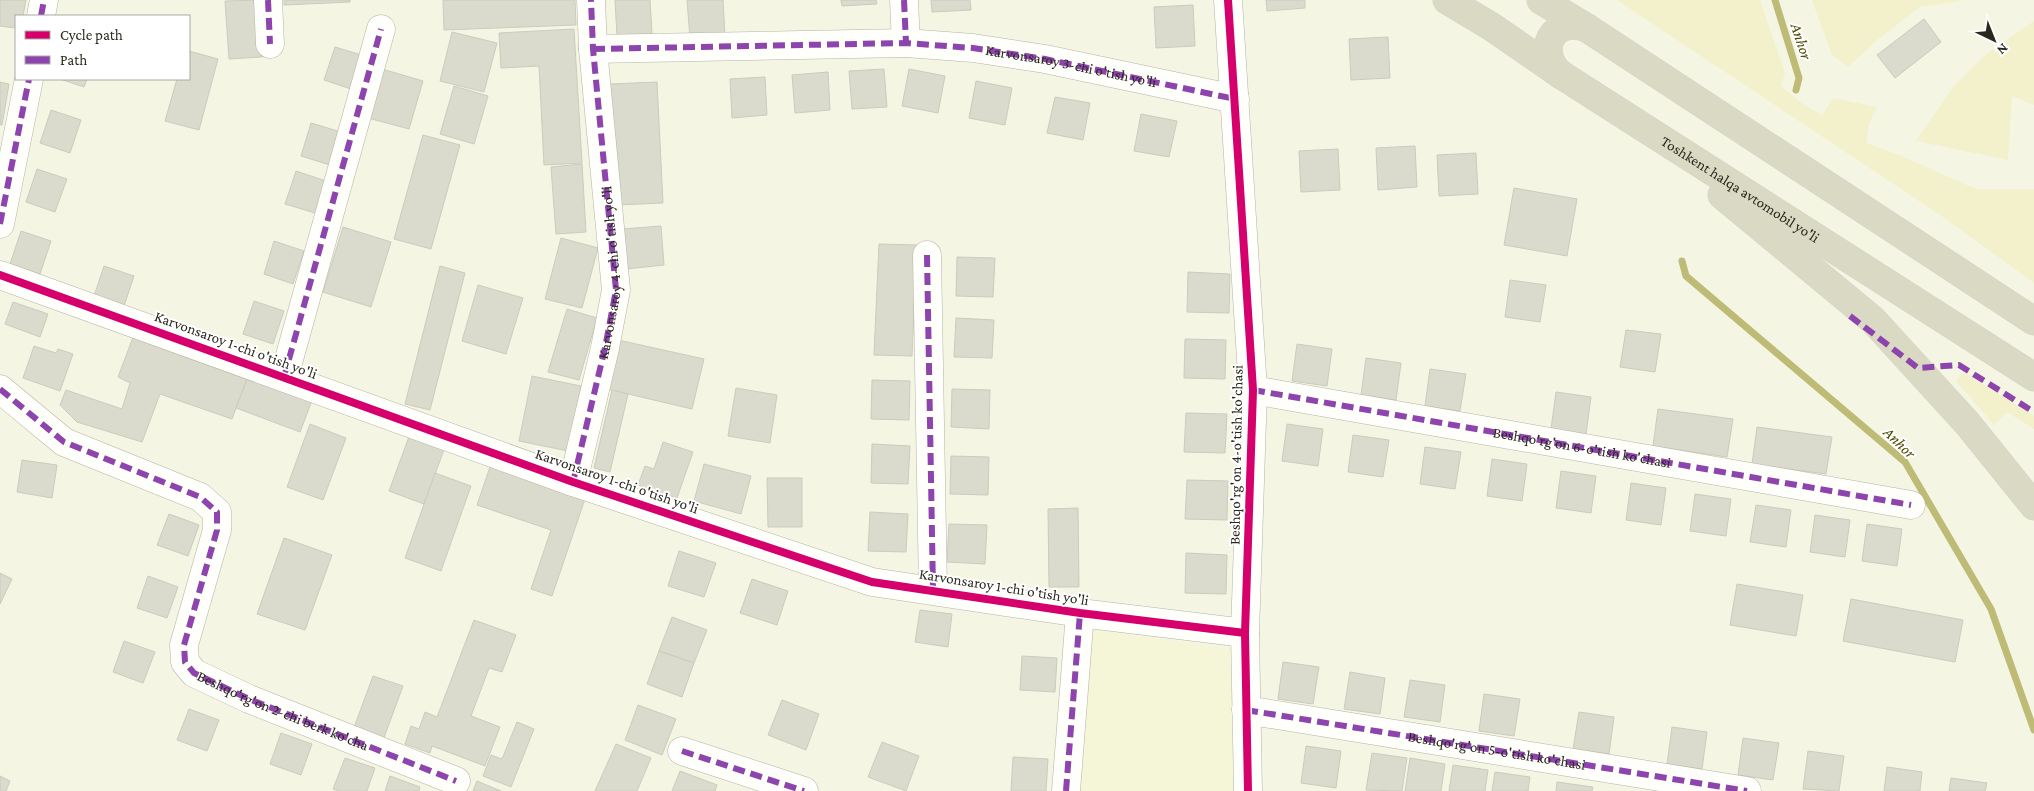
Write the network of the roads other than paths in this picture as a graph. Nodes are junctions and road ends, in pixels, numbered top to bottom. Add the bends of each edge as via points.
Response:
1 (44, 0) edge
2 (268, 0) edge
3 (591, 0) edge
4 (904, 0) edge
5 (1228, 0) edge
6 (1447, 0) edge
7 (1476, 0) edge
8 (1541, 0) edge
9 (1564, 0) edge
10 (41, 15) edge
11 (1492, 27) junction
12 (1587, 28) junction
13 (381, 29) dead end
14 (906, 43) junction
15 (270, 44) dead end
16 (593, 49) junction
17 (1560, 74) junction
18 (29, 80) edge
19 (1235, 98) junction
20 (1645, 128) junction
21 (0, 224) edge
22 (927, 255) dead end
23 (0, 275) edge
24 (2034, 321) edge
25 (284, 377) junction
26 (2034, 377) edge
27 (0, 389) edge
28 (1253, 390) junction
29 (573, 482) junction
30 (1911, 505) dead end
31 (2034, 506) edge
32 (933, 590) junction
33 (1080, 614) junction
34 (1245, 634) junction
35 (1246, 710) junction
36 (682, 751) dead end
37 (456, 781) dead end
38 (804, 791) edge
39 (1066, 791) edge
40 (1248, 791) edge
41 (1747, 791) edge

1 - 10 street
2 - 15 street
3 - 16 street, Karvonsaroy 4-chi o'tish yo'li
4 - 14 street
5 - 19 street, Beshqo'rg'on 4-o'tish ko'chasi
6 - 11 highway, Toshkent halqa avtomobil yo'li
7 - 11 highway
8 - 12 highway
9 - 12 highway
11 - 17 highway, Toshkent halqa avtomobil yo'li
12 - 17 highway via 1569,25 1553,34 1548,42 1548,60
12 - 24 highway
13 - 25 street
14 - 16 street, Karvonsaroy 3-chi o'tish yo'li
14 - 19 street, Karvonsaroy 3-chi o'tish yo'li via 973,48 1046,59
16 - 29 street, Karvonsaroy 4-chi o'tish yo'li via 616,290
17 - 20 highway, Toshkent halqa avtomobil yo'li
18 - 21 street
19 - 28 street, Beshqo'rg'on 4-o'tish ko'chasi
20 - 26 highway, Toshkent halqa avtomobil yo'li
20 - 31 highway via 1873,320 1968,423
22 - 32 street
23 - 25 street, Karvonsaroy 1-chi o'tish yo'li
25 - 29 street, Karvonsaroy 1-chi o'tish yo'li
27 - 37 street, Beshqo'rg'on 2-chi berk ko'cha via 64,442 200,497 217,512 217,530 184,645 185,662 194,673
28 - 30 street, Beshqo'rg'on 6-o'tish ko'chasi
28 - 34 street, Beshqo'rg'on 4-o'tish ko'chasi
29 - 32 street, Karvonsaroy 1-chi o'tish yo'li via 872,582
32 - 33 street, Karvonsaroy 1-chi o'tish yo'li
33 - 34 street, Karvonsaroy 1-chi o'tish yo'li
33 - 39 street
34 - 35 street, Beshqo'rg'on 4-o'tish ko'chasi
35 - 40 street, Beshqo'rg'on 4-o'tish ko'chasi
35 - 41 street, Beshqo'rg'on 5-o'tish ko'chasi
36 - 38 street

